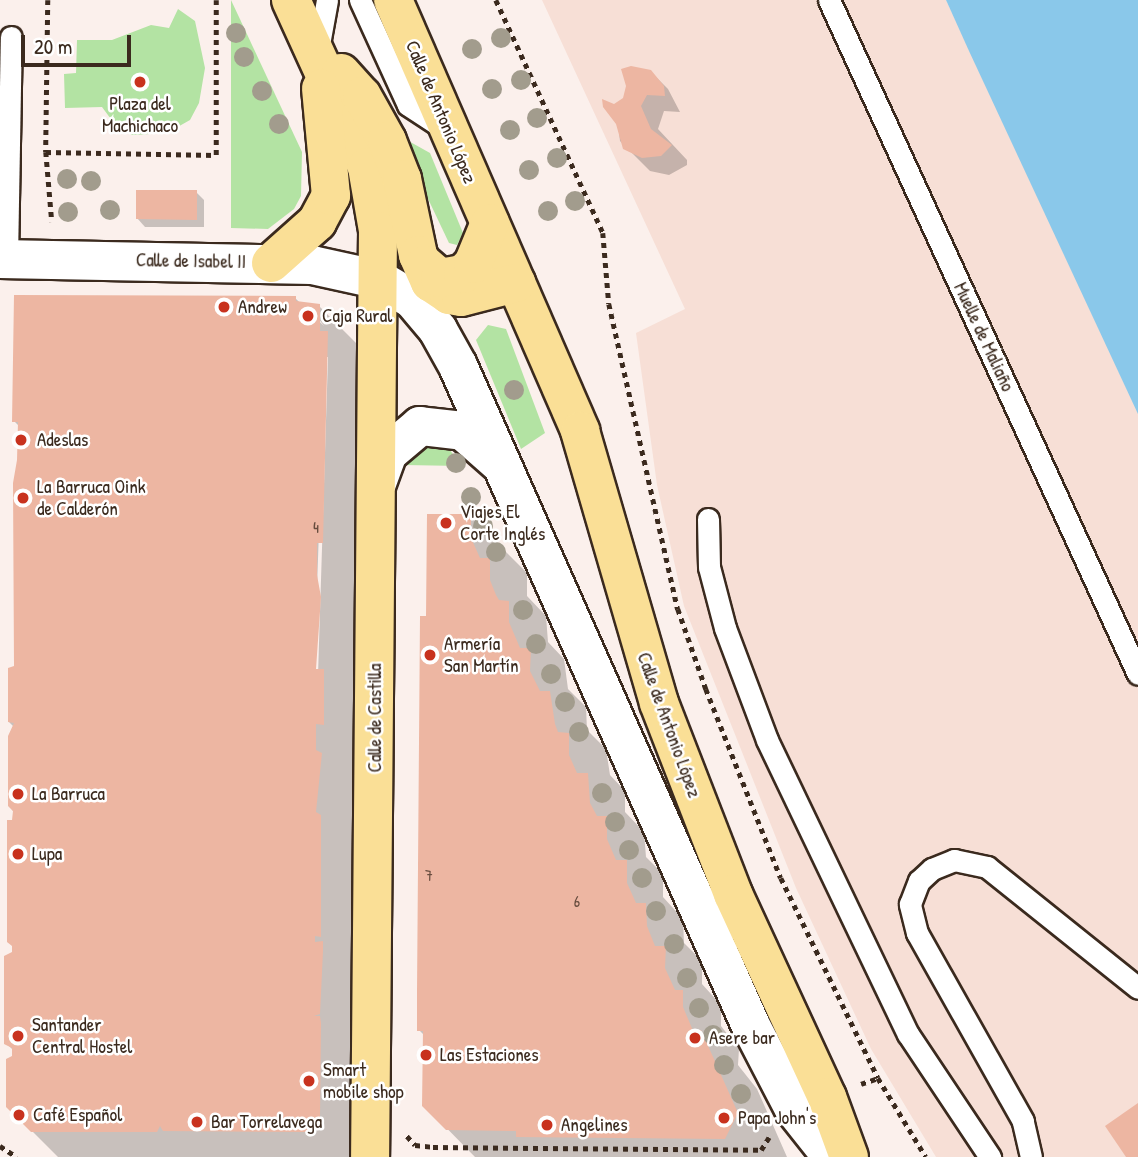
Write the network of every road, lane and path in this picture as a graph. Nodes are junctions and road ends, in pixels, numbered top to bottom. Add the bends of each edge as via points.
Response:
1 (48, 0) edge
2 (216, 0) edge
3 (291, 0) edge
4 (327, 0) edge
5 (360, 0) edge
6 (393, 0) edge
7 (829, 0) edge
8 (12, 37) dead end
9 (317, 55) junction
10 (447, 131) junction
11 (46, 152) junction
12 (490, 223) junction
13 (53, 228) dead end
14 (418, 255) junction
15 (4, 259) edge
16 (271, 263) junction
17 (380, 280) junction
18 (516, 283) junction
19 (505, 468) junction
20 (377, 483) junction
21 (708, 519) dead end
22 (1138, 674) edge
23 (1138, 988) edge
24 (768, 1128) dead end
25 (402, 1131) dead end
26 (0, 1146) edge
27 (18, 1157) edge
28 (370, 1157) edge
29 (832, 1157) edge
30 (849, 1157) edge
31 (990, 1157) edge
32 (1031, 1157) edge

1 - 11 path
2 - 11 path via 216,156
3 - 9 main road
4 - 9 lane
5 - 10 lane via 408,105
6 - 10 main road, Calle de Antonio López
7 - 22 lane, Muelle de Maliaño
8 - 15 lane
9 - 14 main road via 347,80 375,116 402,178
9 - 16 main road via 331,196 317,222
9 - 17 main road via 372,184
10 - 12 main road, Calle de Antonio López
11 - 13 path
12 - 14 main road via 473,264 463,274 440,278
12 - 18 main road, Calle de Antonio López
14 - 18 main road via 430,282 449,295 473,295
15 - 16 main road, Calle de Isabel II
16 - 17 main road, Calle de Isabel II via 312,265
17 - 19 main road via 413,300 438,330
17 - 20 main road, Calle de Castilla
18 - 30 main road, Calle de Antonio López via 580,431 659,703 733,894 827,1097
19 - 20 main road via 463,431 435,425 408,433 388,453
19 - 29 main road via 588,665 751,1026 794,1109
20 - 28 main road, Calle de Castilla
21 - 31 lane via 709,568 725,628 767,740 908,1034
23 - 32 lane via 987,867 954,860 932,869 919,881 910,904 917,933 1023,1121
24 - 25 path via 770,1135 761,1150 433,1147 415,1145
26 - 27 path

